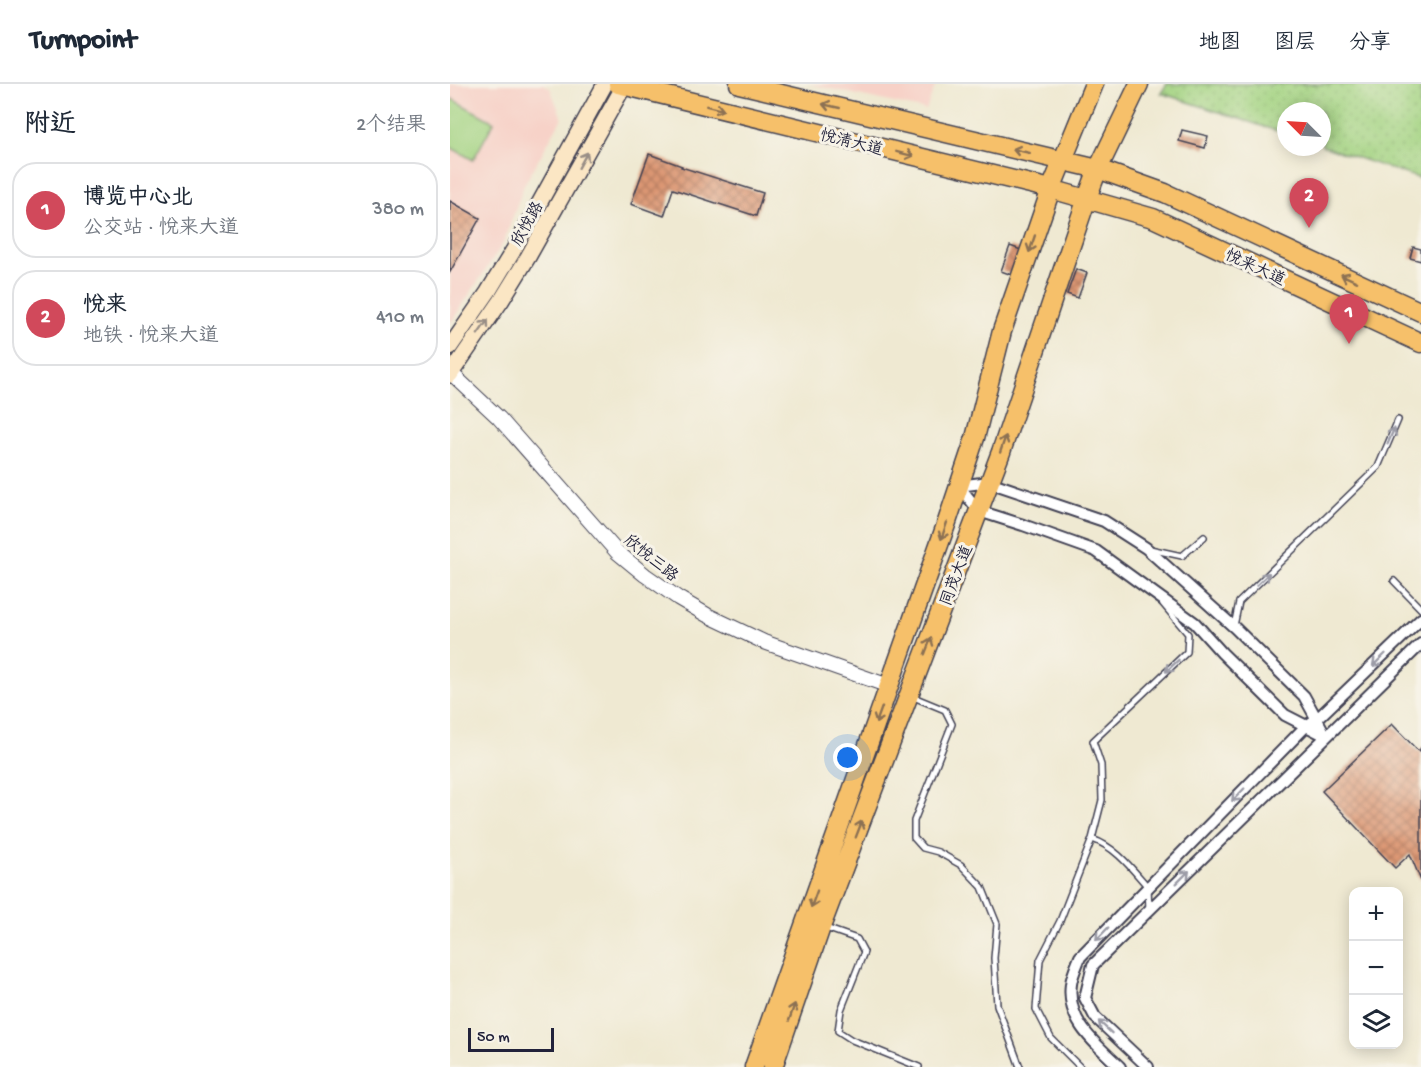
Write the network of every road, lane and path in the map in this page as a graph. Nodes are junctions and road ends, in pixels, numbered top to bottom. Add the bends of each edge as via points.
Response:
1 (605, 84) edge
2 (1094, 84) edge
3 (1139, 84) edge
4 (622, 85) edge
5 (744, 85) edge
6 (1062, 161) junction
7 (1098, 169) junction
8 (1051, 189) junction
9 (1087, 198) junction
10 (1421, 312) edge
11 (1421, 343) edge
12 (450, 347) edge
13 (451, 374) edge
14 (1398, 420) dead end
15 (989, 482) junction
16 (959, 486) junction
17 (978, 511) junction
18 (1204, 537) dead end
19 (1146, 548) junction
20 (1394, 581) dead end
21 (1148, 587) junction
22 (1421, 609) edge
23 (1421, 619) edge
24 (1234, 627) junction
25 (1421, 644) edge
26 (889, 686) junction
27 (909, 696) junction
28 (1317, 718) junction
29 (1306, 726) junction
30 (1326, 736) junction
31 (1092, 840) junction
32 (1148, 887) junction
33 (1149, 911) junction
34 (821, 927) junction
35 (754, 1067) edge
36 (773, 1067) edge
37 (919, 1067) edge
38 (1020, 1067) edge
39 (1080, 1067) edge
40 (1120, 1067) edge
41 (1148, 1067) edge

1 - 12 main road, 欣悦路 via 513,252
2 - 6 main road, 同茂大道
3 - 7 main road, 同茂大道
4 -> 8 main road, 悦清大道
13 -> 4 main road, 欣悦路 via 528,258
6 -> 5 main road, 悦清大道
6 - 7 main road, 悦清大道
6 - 8 main road, 同茂大道
7 - 9 main road, 同茂大道
10 -> 7 main road, 悦来大道 via 1165,193
8 - 9 main road, 悦清大道
8 -> 16 main road, 同茂大道 via 1002,331
9 - 11 main road, 悦来大道 via 1153,218
15 -> 9 main road, 同茂大道
13 - 26 street, 欣悦三路 via 499,418 617,552 653,581 707,615 764,642
24 -> 14 lane via 1239,602 1378,467
15 - 16 street
15 - 17 main road, 同茂大道
15 - 19 street via 1104,521
16 - 17 street
16 -> 26 main road, 同茂大道
17 - 21 street via 1096,551
27 -> 17 main road, 同茂大道
18 - 19 lane via 1182,556
19 - 24 street
20 - 22 lane
21 - 29 street via 1196,622 1285,715
21 -> 31 lane via 1188,634 1186,652 1093,741 1101,765 1102,800
23 -> 28 street
24 - 28 street via 1304,696
25 - 30 street
26 -> 35 main road, 同茂大道
34 -> 27 main road, 同茂大道
27 - 38 lane via 945,710 952,724 914,821 914,838 923,848 961,865 982,887 997,924 997,1005
28 - 29 street
28 - 30 street
29 - 30 street
29 -> 32 street
33 -> 30 street
31 - 32 lane via 1104,843
31 - 39 lane via 1040,960 1036,1010 1051,1038
32 - 33 lane
32 -> 40 street via 1080,957 1071,984 1072,1012 1087,1035
41 -> 33 street via 1095,1017 1085,998 1093,965
36 -> 34 main road, 同茂大道
34 - 37 lane via 857,939 864,952 841,1010 838,1031

